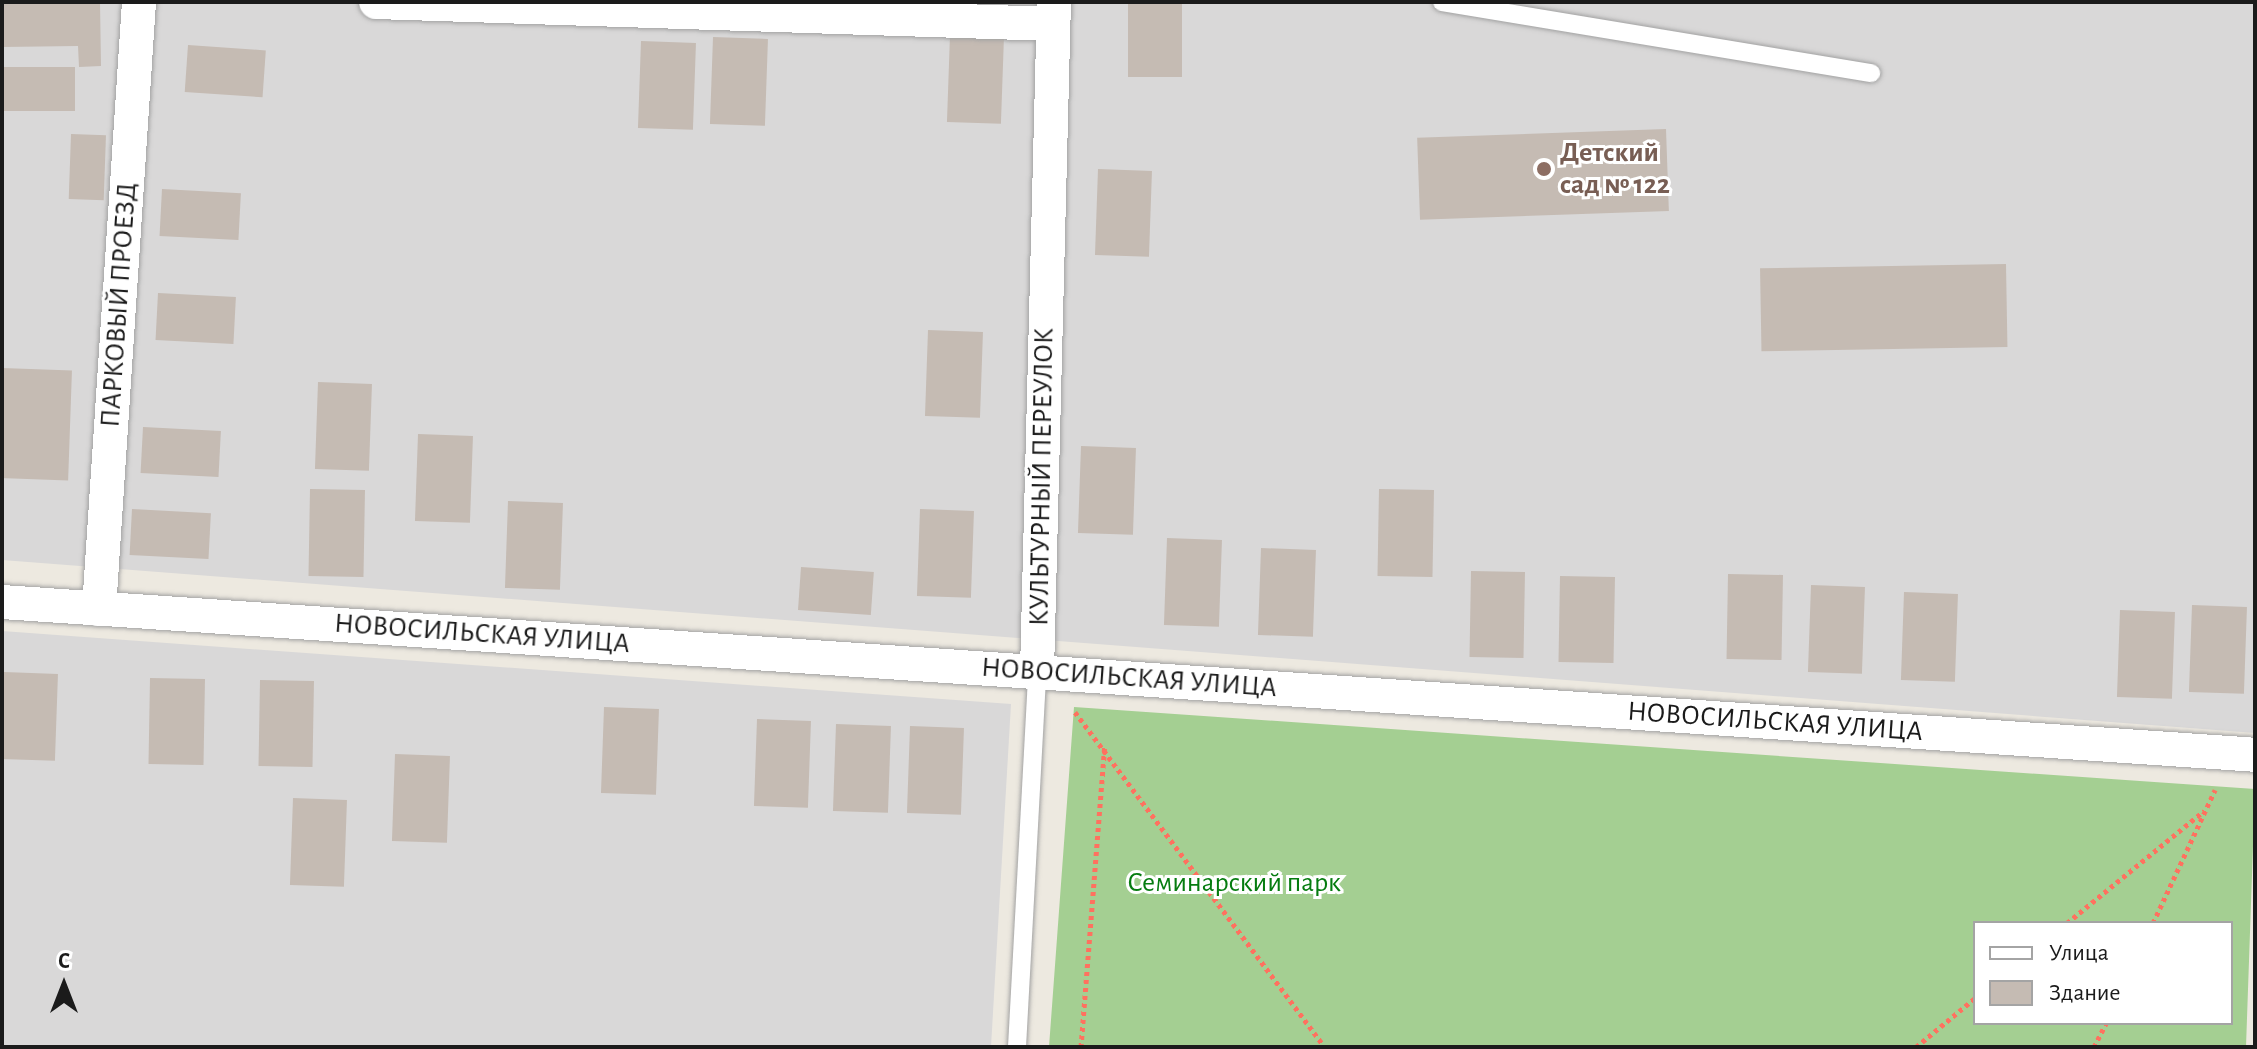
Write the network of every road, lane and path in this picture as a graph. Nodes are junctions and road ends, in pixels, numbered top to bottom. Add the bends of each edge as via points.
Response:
1 (139, 2) edge
2 (376, 2) edge
3 (1442, 2) edge
4 (1054, 13) edge
5 (1871, 73) dead end
6 (2, 602) edge
7 (99, 609) junction
8 (1037, 672) junction
9 (1105, 744) junction
10 (2243, 754) edge
11 (2208, 808) junction
12 (2069, 921) edge
13 (2154, 921) edge
14 (1973, 1000) edge
15 (2105, 1025) edge
16 (1017, 1047) edge
17 (1081, 1047) edge
18 (1325, 1047) edge
19 (1916, 1047) edge
20 (2094, 1047) edge

1 - 7 street, ПАРКОВЫЙ ПРОЕЗД
2 - 4 street
3 - 5 lane
4 - 8 street, КУЛЬТУРНЫЙ ПЕРЕУЛОК
6 - 7 street, НОВОСИЛЬСКАЯ УЛИЦА
7 - 8 street, НОВОСИЛЬСКАЯ УЛИЦА
8 - 9 path
8 - 10 street, НОВОСИЛЬСКАЯ УЛИЦА
8 - 16 lane, КУЛЬТУРНЫЙ ПЕРЕУЛОК
9 - 17 path
9 - 18 path
10 - 11 path
11 - 12 path
11 - 13 path
14 - 19 path
15 - 20 path

